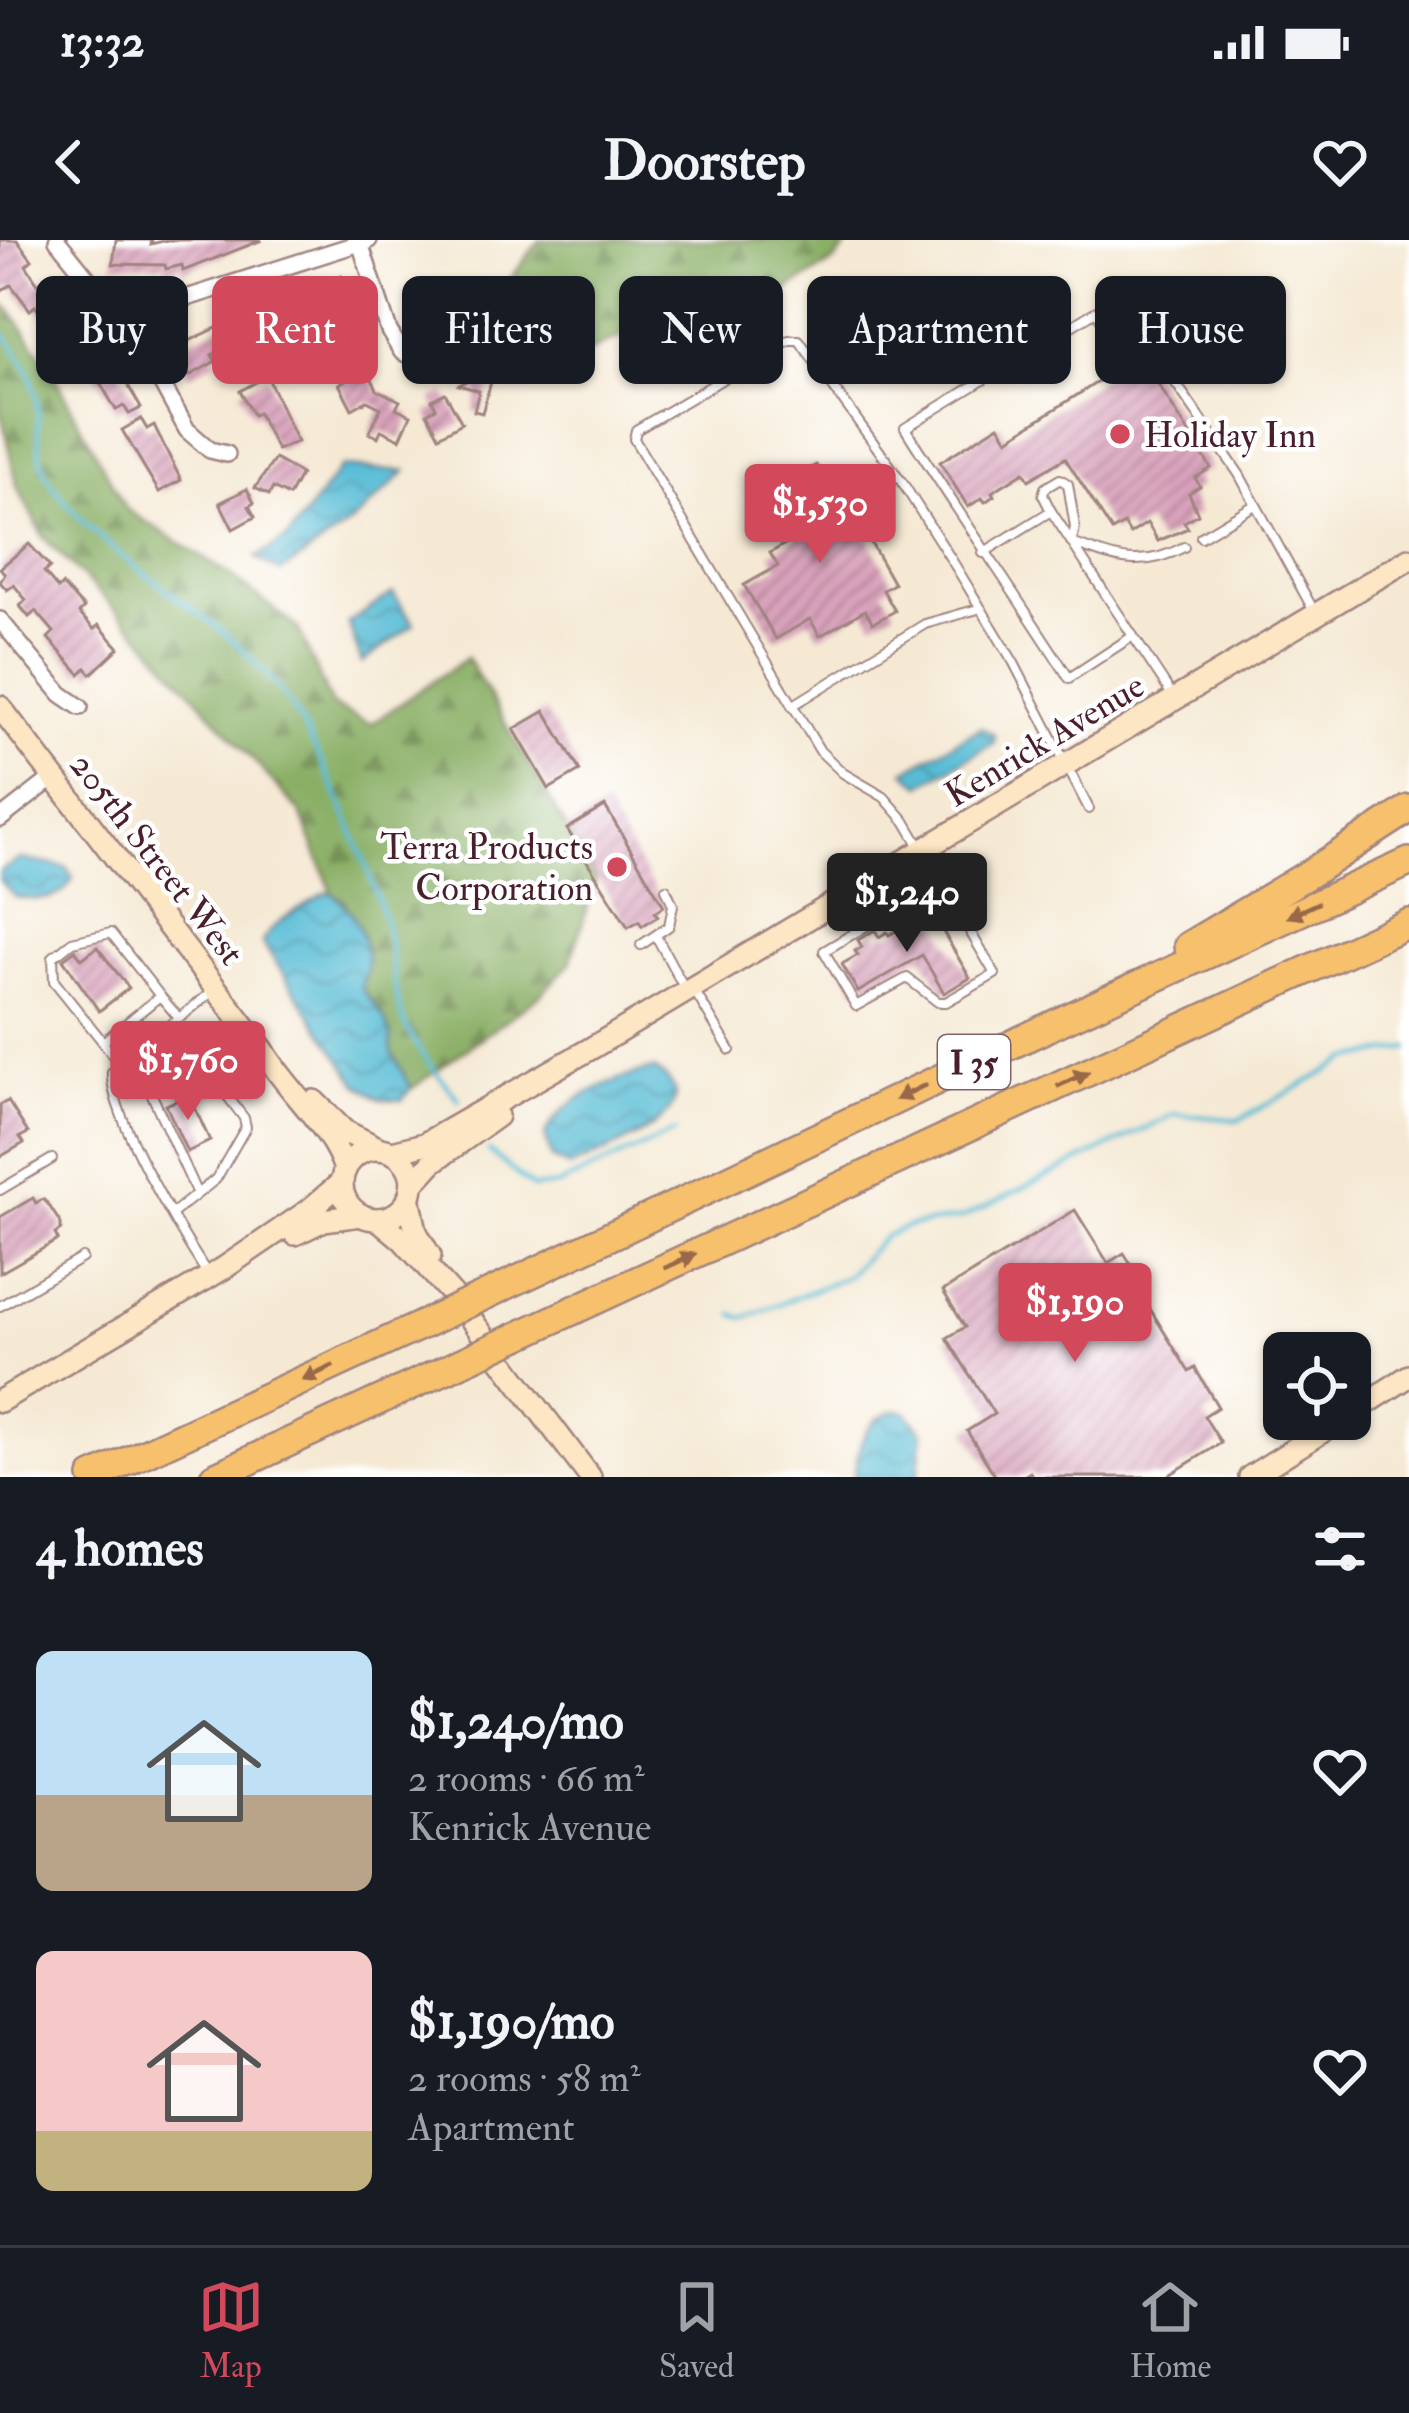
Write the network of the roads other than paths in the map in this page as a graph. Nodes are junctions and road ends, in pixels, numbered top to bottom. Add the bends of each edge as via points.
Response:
1 (57, 240) edge
2 (364, 241) edge
3 (86, 276) edge
4 (188, 300) edge
5 (402, 352) edge
6 (162, 384) edge
7 (226, 454) dead end
8 (1253, 506) junction
9 (1051, 511) junction
10 (1201, 537) dead end
11 (1072, 542) junction
12 (1184, 547) dead end
13 (983, 553) junction
14 (1409, 559) edge
15 (978, 609) junction
16 (1316, 615) junction
17 (0, 620) edge
18 (1133, 636) junction
19 (1175, 699) junction
20 (792, 706) junction
21 (0, 707) edge
22 (80, 707) dead end
23 (1067, 765) junction
24 (54, 777) junction
25 (1089, 809) dead end
26 (1409, 809) edge
27 (0, 819) edge
28 (921, 852) junction
29 (1409, 862) edge
30 (940, 882) junction
31 (666, 889) dead end
32 (1409, 923) edge
33 (655, 935) junction
34 (640, 945) dead end
35 (216, 988) junction
36 (690, 991) junction
37 (160, 996) junction
38 (180, 1018) junction
39 (1061, 1021) junction
40 (103, 1042) junction
41 (263, 1049) junction
42 (590, 1049) junction
43 (730, 1050) dead end
44 (130, 1057) junction
45 (120, 1065) junction
46 (147, 1084) junction
47 (386, 1151) junction
48 (52, 1160) dead end
49 (344, 1176) junction
50 (0, 1190) edge
51 (410, 1191) junction
52 (197, 1194) junction
53 (172, 1214) junction
54 (370, 1217) junction
55 (82, 1258) dead end
56 (216, 1272) junction
57 (455, 1298) junction
58 (0, 1306) edge
59 (1408, 1379) edge
60 (0, 1400) edge
61 (1371, 1401) edge
62 (1309, 1440) edge
63 (93, 1477) edge
64 (214, 1477) edge
65 (590, 1477) edge
66 (1250, 1477) edge

1 - 3 street
2 - 4 street
2 - 5 street
6 - 7 street via 188,430
8 - 10 lane
8 - 13 lane via 1141,333 1118,346 1096,311 905,428
8 - 16 lane
9 - 11 lane
9 - 11 lane via 1043,495 1060,479 1072,499
9 - 13 lane
11 - 12 lane via 1145,562
11 - 18 lane
13 - 18 lane via 1069,678
14 - 16 street, Kenrick Avenue
15 - 20 lane via 939,617
15 - 20 lane via 902,482 799,340 789,340 636,430 634,439
15 - 23 lane
16 - 19 street, Kenrick Avenue
17 - 22 street
18 - 19 lane
19 - 23 street, Kenrick Avenue
20 - 28 lane via 820,751 905,820
21 - 24 street, 205th Street West
23 - 25 lane
23 - 28 street, Kenrick Avenue
24 - 27 street
24 - 35 street, 205th Street West
26 - 39 highway
28 - 30 lane
28 - 36 street, Kenrick Avenue
29 -> 39 highway, I 35
30 - 30 lane via 995,974 946,1002 907,978 856,1006 824,951
31 - 33 lane via 672,918
64 -> 32 highway, I 35, bridge
33 - 34 lane
33 - 36 lane
35 - 38 lane
35 - 41 street, 205th Street West
36 - 42 street, Kenrick Avenue
36 - 43 lane
37 - 38 lane
37 - 40 lane
37 - 40 lane via 112,933 72,942 53,957 54,981
38 - 44 lane
39 -> 63 highway, I 35, bridge
40 - 45 lane
41 - 47 street, 205th Street West via 344,1131
41 - 49 street, 205th Street West via 336,1148
42 - 47 street, Kenrick Avenue via 424,1144
42 - 51 street, Kenrick Avenue via 434,1162
44 - 45 lane
44 - 46 lane
45 - 53 lane via 111,1088
46 - 52 lane
46 - 52 lane via 177,1060 197,1056 244,1118 216,1179
47 - 49 street via 362,1152
47 - 51 street via 407,1166
48 - 50 lane
49 - 54 street via 350,1206
49 - 56 street via 308,1211
51 - 54 street via 397,1212
51 - 57 street via 416,1232
52 - 53 lane
53 - 56 lane
54 - 56 street via 324,1220
54 - 57 street via 403,1240
55 - 58 lane
56 - 60 street
57 - 65 street
59 - 61 street
62 - 66 street

